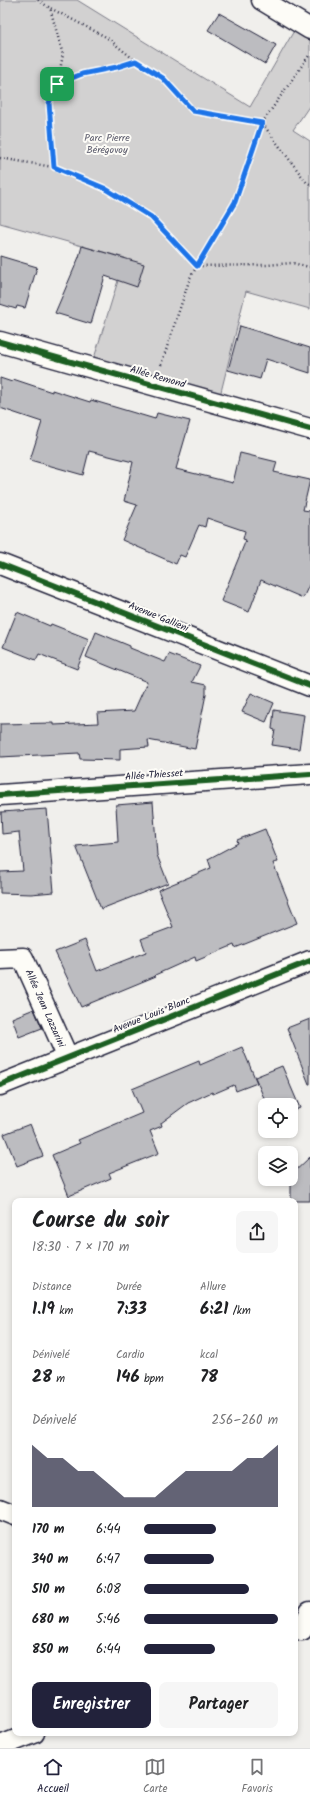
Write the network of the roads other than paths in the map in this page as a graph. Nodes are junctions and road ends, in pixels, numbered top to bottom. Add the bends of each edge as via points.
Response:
1 (262, 0) edge
2 (310, 29) edge
3 (0, 342) edge
4 (310, 429) edge
5 (0, 564) edge
6 (310, 686) edge
7 (310, 774) edge
8 (0, 795) edge
9 (0, 960) edge
10 (310, 961) edge
11 (68, 1058) junction
12 (0, 1085) edge
13 (0, 1510) edge
14 (12, 1514) edge
15 (26, 1740) edge
16 (0, 1746) edge

1 - 2 street
3 - 4 street, Allée Remond
5 - 6 street, Avenue Gallieni
7 - 8 street, Allée Thiesset
9 - 11 street, Allée Jean Lazzarini via 23,958
10 - 11 street, Avenue Louis Blanc
11 - 12 street, Avenue Louis Blanc
13 - 14 street
15 - 16 street

